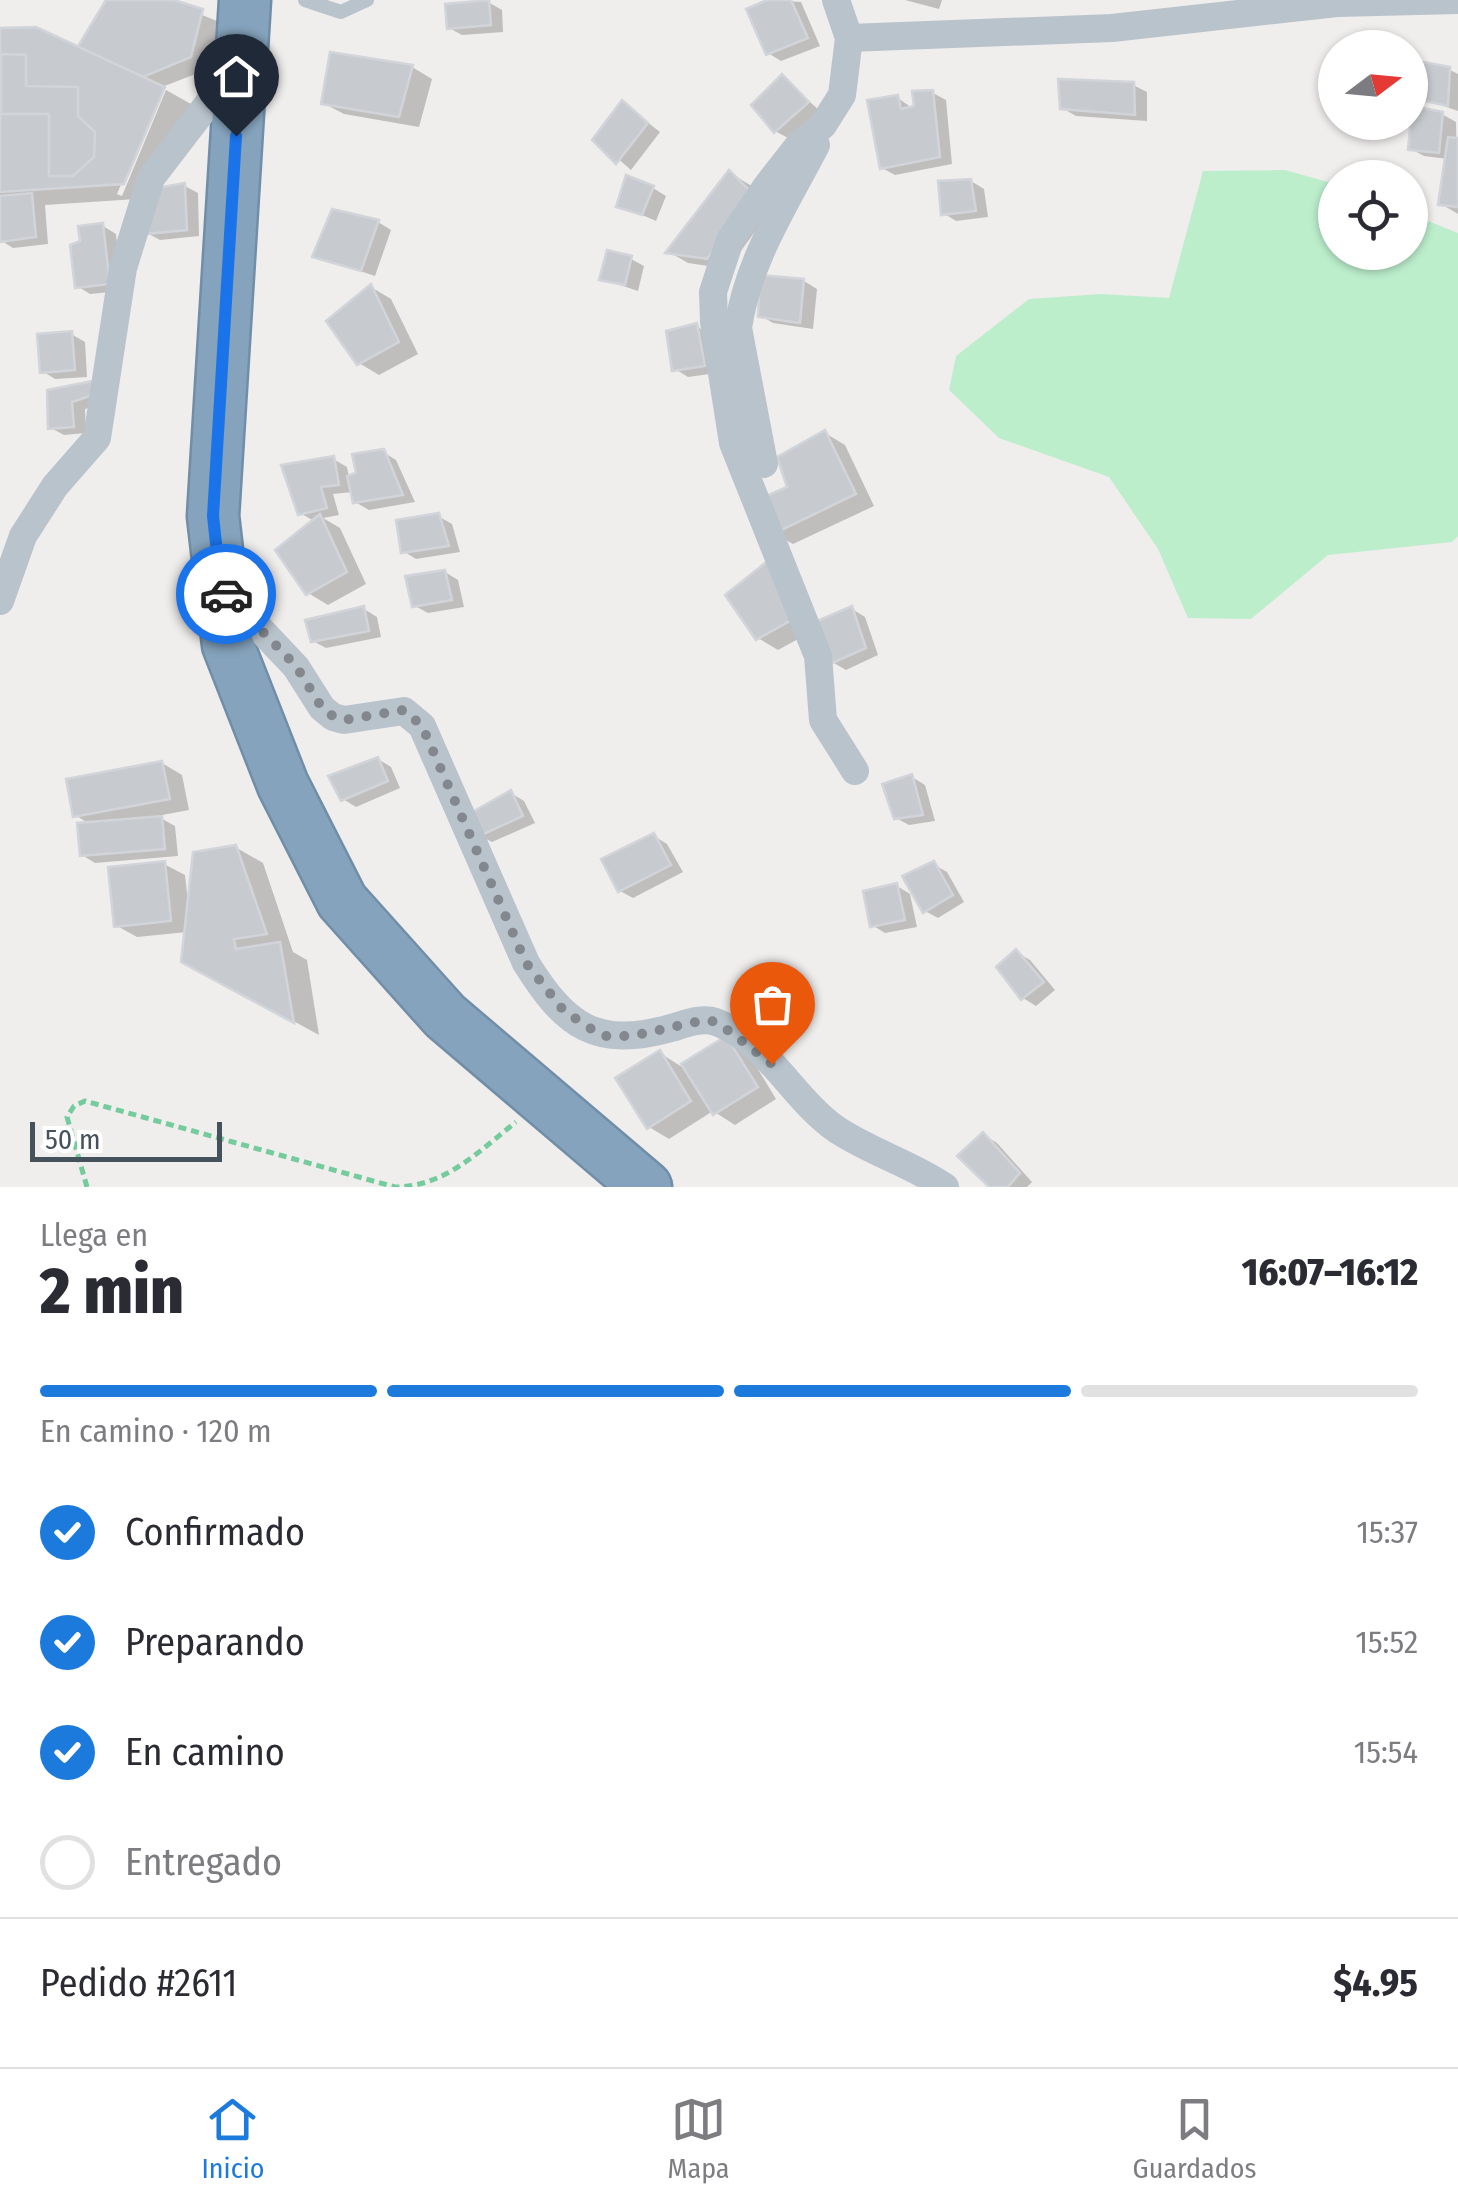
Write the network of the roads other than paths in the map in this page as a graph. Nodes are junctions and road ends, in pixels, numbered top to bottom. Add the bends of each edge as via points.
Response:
1 (245, 0) edge
2 (305, 0) edge
3 (368, 0) edge
4 (836, 0) edge
5 (1458, 0) edge
6 (849, 38) junction
7 (241, 60) junction
8 (824, 124) junction
9 (764, 464) dead end
10 (221, 589) junction
11 (0, 602) edge
12 (854, 771) dead end
13 (646, 1187) edge
14 (945, 1187) edge

1 - 7 highway
2 - 3 lane via 341,12
4 - 6 street
5 - 6 street via 1338,3 1112,28
6 - 8 street via 842,95
7 - 10 highway via 213,516
7 - 11 street via 150,178 123,268 97,438 23,536
8 - 9 street via 757,254 741,305 738,328
8 - 12 street via 798,146 730,240 713,292 714,322 733,443 818,656 823,720
10 - 13 highway via 228,644 283,784 342,901 445,1016
10 - 14 street via 296,666 334,717 404,710 422,726 526,963 582,1026 602,1036 632,1036 717,1022 772,1064 834,1128

